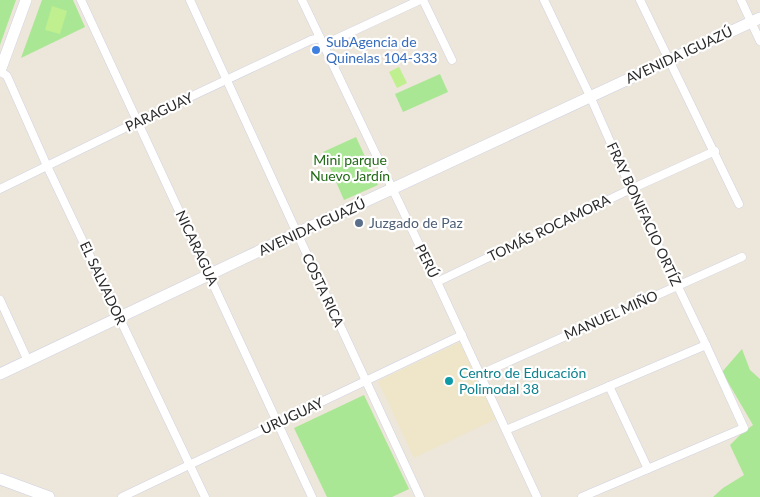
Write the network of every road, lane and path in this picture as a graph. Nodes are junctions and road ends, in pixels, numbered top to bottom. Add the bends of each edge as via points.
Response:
1 (26, 0) edge
2 (81, 0) edge
3 (190, 0) edge
4 (302, 0) edge
5 (422, 0) edge
6 (544, 0) edge
7 (640, 0) edge
8 (741, 0) edge
9 (756, 20) edge
10 (321, 41) junction
11 (760, 41) edge
12 (452, 60) dead end
13 (669, 60) junction
14 (0, 71) edge
15 (227, 80) junction
16 (590, 96) junction
17 (137, 122) junction
18 (715, 151) junction
19 (47, 166) junction
20 (631, 188) junction
21 (0, 189) edge
22 (392, 189) junction
23 (739, 204) dead end
24 (297, 233) junction
25 (742, 257) dead end
26 (209, 275) junction
27 (437, 282) junction
28 (678, 285) junction
29 (0, 300) edge
30 (119, 318) junction
31 (462, 335) junction
32 (706, 345) junction
33 (28, 361) junction
34 (0, 374) edge
35 (481, 374) junction
36 (366, 381) junction
37 (609, 386) junction
38 (278, 422) junction
39 (506, 430) junction
40 (190, 464) junction
41 (648, 469) junction
42 (0, 479) edge
43 (49, 497) edge
44 (122, 497) edge
45 (205, 497) edge
46 (312, 497) edge
47 (420, 497) edge
48 (537, 497) edge
49 (582, 497) edge

1 - 14 main road
2 - 17 street, NICARAGUA
3 - 15 street, COSTA RICA
4 - 10 street, PERÚ
5 - 10 street, PARAGUAY
5 - 12 street
6 - 16 street, FRAY BONIFACIO ORTÍZ
7 - 13 street
8 - 9 street
9 - 11 street
9 - 13 main road, AVENIDA IGUAZÚ
10 - 15 street, PARAGUAY via 311,40
10 - 22 street, PERÚ
13 - 16 main road, AVENIDA IGUAZÚ
13 - 18 street
14 - 19 street, EL SALVADOR via 6,76
15 - 17 street, PARAGUAY
15 - 24 street, COSTA RICA
16 - 20 street, FRAY BONIFACIO ORTÍZ
16 - 22 main road, AVENIDA IGUAZÚ
17 - 19 street, PARAGUAY
17 - 26 street, NICARAGUA
18 - 20 street, TOMÁS ROCAMORA
18 - 23 street
19 - 21 street, PARAGUAY
19 - 30 street, EL SALVADOR
20 - 27 street, TOMÁS ROCAMORA
20 - 28 street, FRAY BONIFACIO ORTÍZ
22 - 24 main road, AVENIDA IGUAZÚ
22 - 27 street, PERÚ
24 - 26 main road, AVENIDA IGUAZÚ
24 - 36 street, COSTA RICA
25 - 28 street, MANUEL MIÑO
26 - 30 main road, AVENIDA IGUAZÚ
26 - 38 street, NICARAGUA
27 - 31 street, PERÚ
28 - 32 street, FRAY BONIFACIO ORTÍZ
28 - 35 street, MANUEL MIÑO
29 - 33 street
30 - 33 main road, AVENIDA IGUAZÚ
30 - 40 street, EL SALVADOR
31 - 35 street, PERÚ
31 - 36 street, URUGUAY
32 - 37 street
32 - 41 street, FRAY BONIFACIO ORTÍZ via 744,428
33 - 34 main road, AVENIDA IGUAZÚ
35 - 39 street, PERÚ
36 - 38 street, URUGUAY
36 - 47 street, COSTA RICA
37 - 39 street
37 - 41 street
38 - 40 street, URUGUAY
38 - 46 street, NICARAGUA
39 - 48 street, PERÚ
40 - 44 street, URUGUAY
40 - 45 street, EL SALVADOR
41 - 49 street
42 - 43 main road

